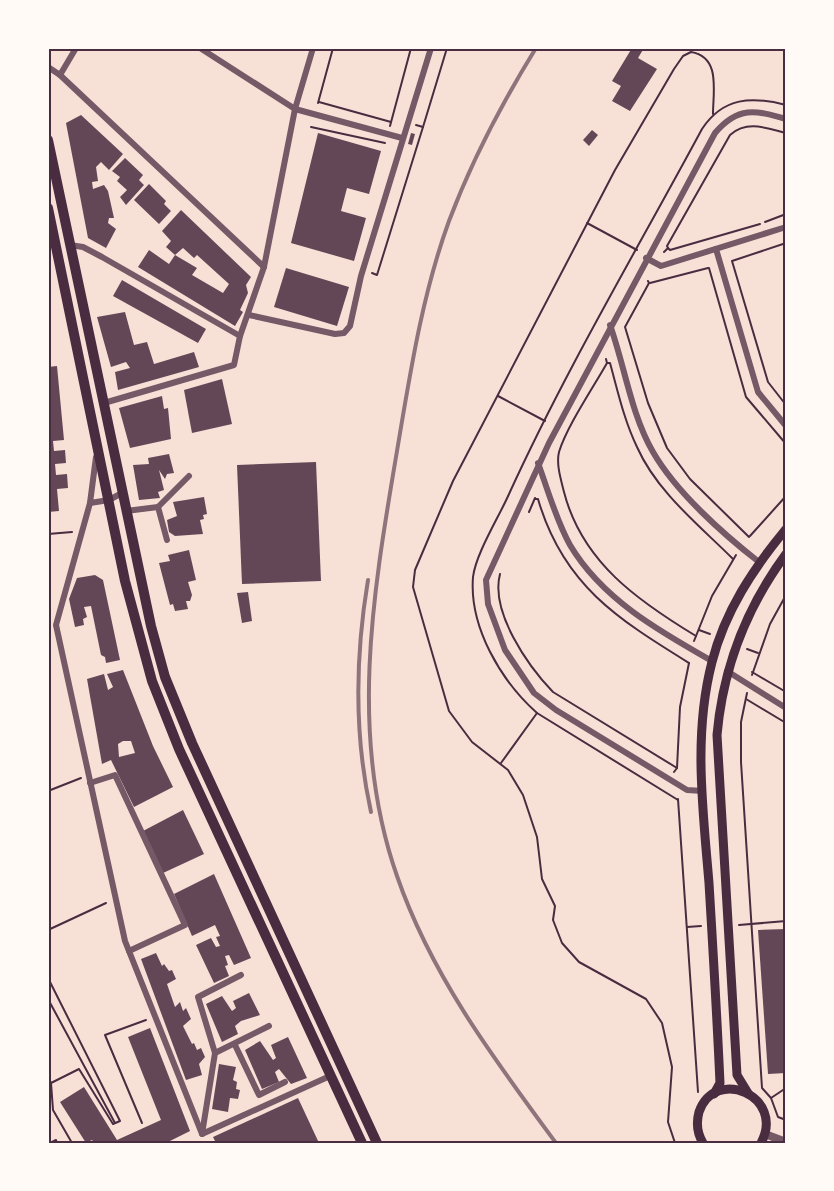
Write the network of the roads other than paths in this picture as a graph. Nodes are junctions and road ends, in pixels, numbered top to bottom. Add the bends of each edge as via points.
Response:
1 (76, 48) edge
2 (200, 48) edge
3 (313, 48) edge
4 (431, 48) edge
5 (48, 67) edge
6 (60, 75) junction
7 (295, 109) junction
8 (786, 119) edge
9 (402, 138) junction
10 (48, 140) edge
11 (48, 208) edge
12 (786, 227) edge
13 (70, 244) junction
14 (716, 249) junction
15 (646, 258) junction
16 (264, 267) junction
17 (249, 315) junction
18 (610, 325) junction
19 (240, 336) junction
20 (103, 404) junction
21 (786, 426) edge
22 (98, 447) junction
23 (538, 463) junction
24 (189, 476) dead end
25 (122, 493) junction
26 (109, 500) junction
27 (90, 503) junction
28 (158, 507) junction
29 (125, 511) junction
30 (786, 529) edge
31 (167, 540) dead end
32 (786, 554) edge
33 (759, 562) junction
34 (712, 661) junction
35 (728, 671) junction
36 (786, 708) edge
37 (90, 783) junction
38 (703, 791) junction
39 (129, 951) junction
40 (241, 975) dead end
41 (269, 1026) dead end
42 (235, 1045) junction
43 (215, 1053) junction
44 (330, 1076) junction
45 (285, 1082) dead end
46 (748, 1093) junction
47 (714, 1094) junction
48 (202, 1134) junction
49 (763, 1138) edge
50 (786, 1142) edge
51 (362, 1143) edge
52 (377, 1143) edge
53 (703, 1143) edge

1 - 6 street
2 - 7 street
3 - 7 street
4 - 9 street
5 - 6 street
6 - 16 street
7 - 9 street
7 - 16 street
8 - 15 street via 747,112 722,125
9 - 17 street via 350,326 344,333
10 - 13 main road
11 - 22 main road
12 - 14 street
13 - 19 street via 102,257
13 - 20 main road
14 - 15 street via 661,266
14 - 21 street via 756,386
15 - 18 street
16 - 17 street
17 - 19 street
18 - 23 street
18 - 33 street via 635,408 653,451 676,483
19 - 20 street via 234,365
20 - 25 main road
22 - 26 main road
22 - 27 street
23 - 34 street via 570,545 598,581 634,614
23 - 38 street via 486,580 488,604 505,650 545,702 687,790
24 - 28 street
25 - 26 street
25 - 29 main road
26 - 27 street
26 - 44 main road via 152,681 179,749
27 - 37 street via 56,625
28 - 29 street
28 - 31 street
29 - 52 main road via 151,626 170,688
30 - 33 main road
32 - 35 main road via 750,611
33 - 34 main road via 730,613
34 - 38 main road via 701,733
35 - 36 street
35 - 46 main road via 719,714 718,760 737,1075
37 - 39 street
37 - 39 street via 115,775 185,925
38 - 47 main road via 720,1083
39 - 48 street
40 - 43 street via 198,997
41 - 42 street
42 - 43 street
42 - 45 street via 259,1095
43 - 48 street
44 - 48 street
44 - 51 main road
46 - 47 main road via 731,1089
46 - 49 main road via 764,1110
47 - 53 main road via 698,1117
49 - 50 street

